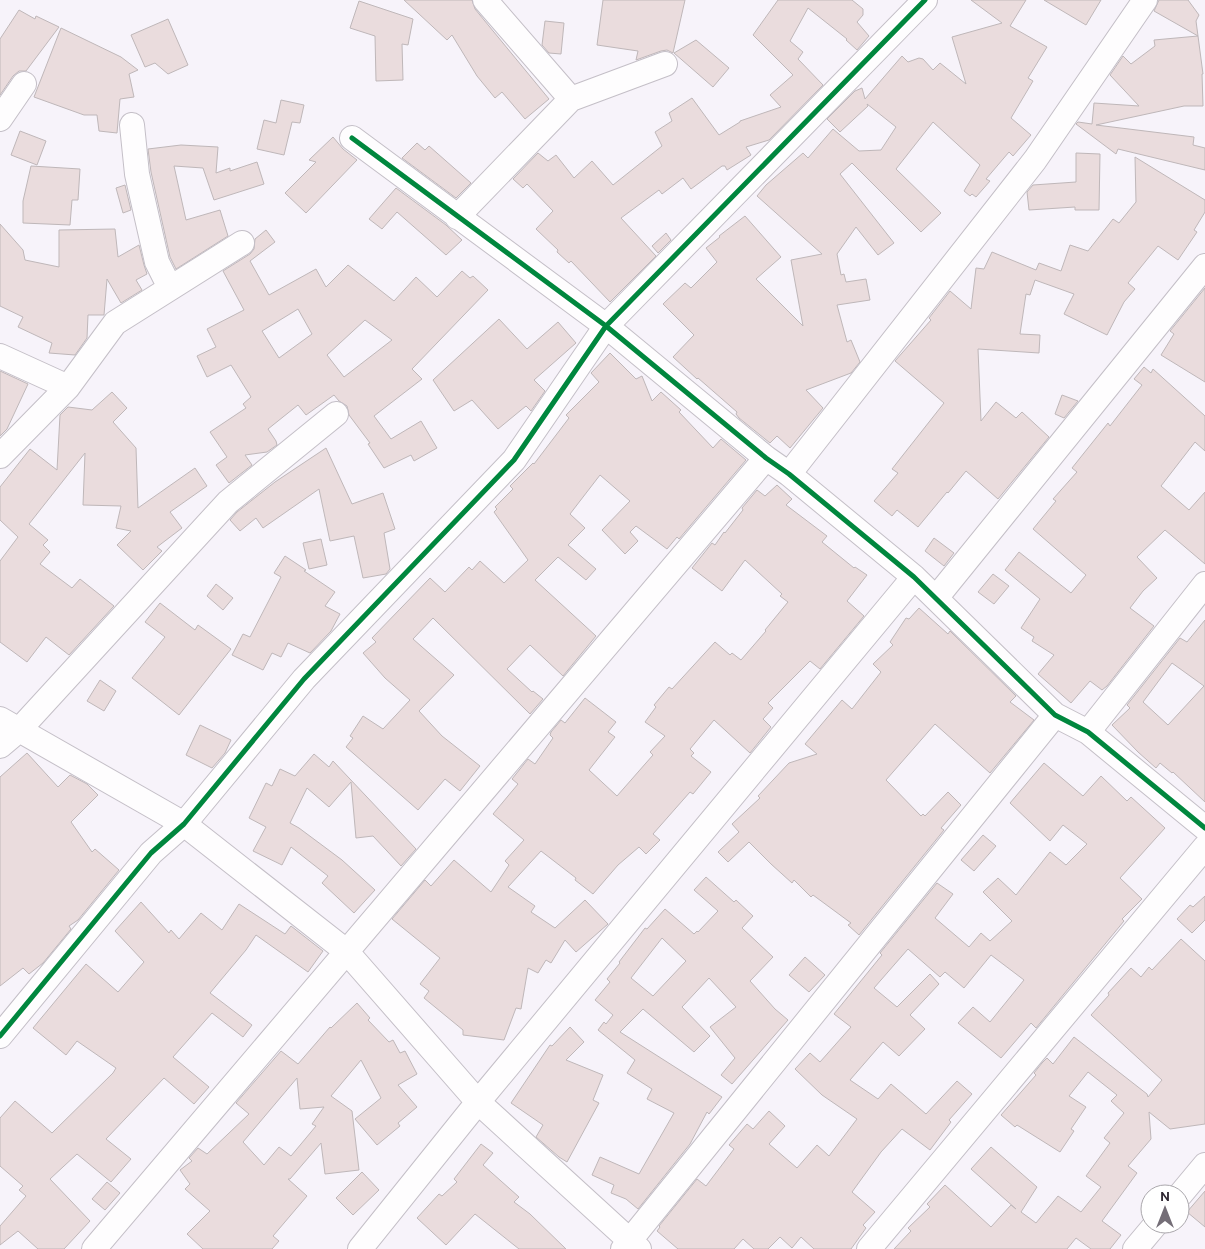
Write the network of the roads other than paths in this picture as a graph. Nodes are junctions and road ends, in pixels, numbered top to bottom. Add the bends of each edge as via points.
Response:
1 (485, 0) edge
2 (925, 0) edge
3 (1145, 0) edge
4 (665, 64) dead end
5 (24, 84) dead end
6 (571, 99) junction
7 (0, 119) edge
8 (132, 125) dead end
9 (352, 138) dead end
10 (457, 217) junction
11 (242, 243) dead end
12 (1205, 266) edge
13 (170, 288) junction
14 (606, 326) junction
15 (0, 356) edge
16 (68, 387) junction
17 (336, 414) dead end
18 (0, 456) edge
19 (766, 458) junction
20 (789, 474) junction
21 (914, 577) junction
22 (1205, 584) edge
23 (936, 598) junction
24 (1055, 715) junction
25 (10, 725) edge
26 (1088, 732) junction
27 (0, 746) edge
28 (184, 824) junction
29 (1205, 828) edge
30 (1205, 847) edge
31 (346, 951) junction
32 (0, 1036) edge
33 (478, 1102) junction
34 (1205, 1165) edge
35 (1189, 1184) edge
36 (1148, 1234) edge
37 (630, 1246) edge
38 (94, 1249) edge
39 (360, 1249) edge
40 (869, 1249) edge
41 (1135, 1249) edge

1 - 6 street
2 - 14 street
3 - 20 street via 1035,160
4 - 6 street
5 - 7 street
6 - 10 street
8 - 13 street via 137,174 157,262
9 - 10 street
10 - 14 street
11 - 13 street
12 - 23 street
13 - 16 street via 115,323
14 - 19 street
14 - 28 street via 514,460 304,679
15 - 16 street
16 - 18 street
17 - 25 street via 228,502
19 - 20 street
19 - 31 street
20 - 21 street
21 - 23 street
21 - 33 street
22 - 26 street
23 - 24 street
24 - 26 street
24 - 37 street
25 - 27 street
25 - 28 street
26 - 29 street
28 - 31 street
28 - 32 street via 151,853
30 - 40 street
31 - 33 street
31 - 38 street
33 - 37 street
33 - 39 street
34 - 35 street
36 - 41 street

